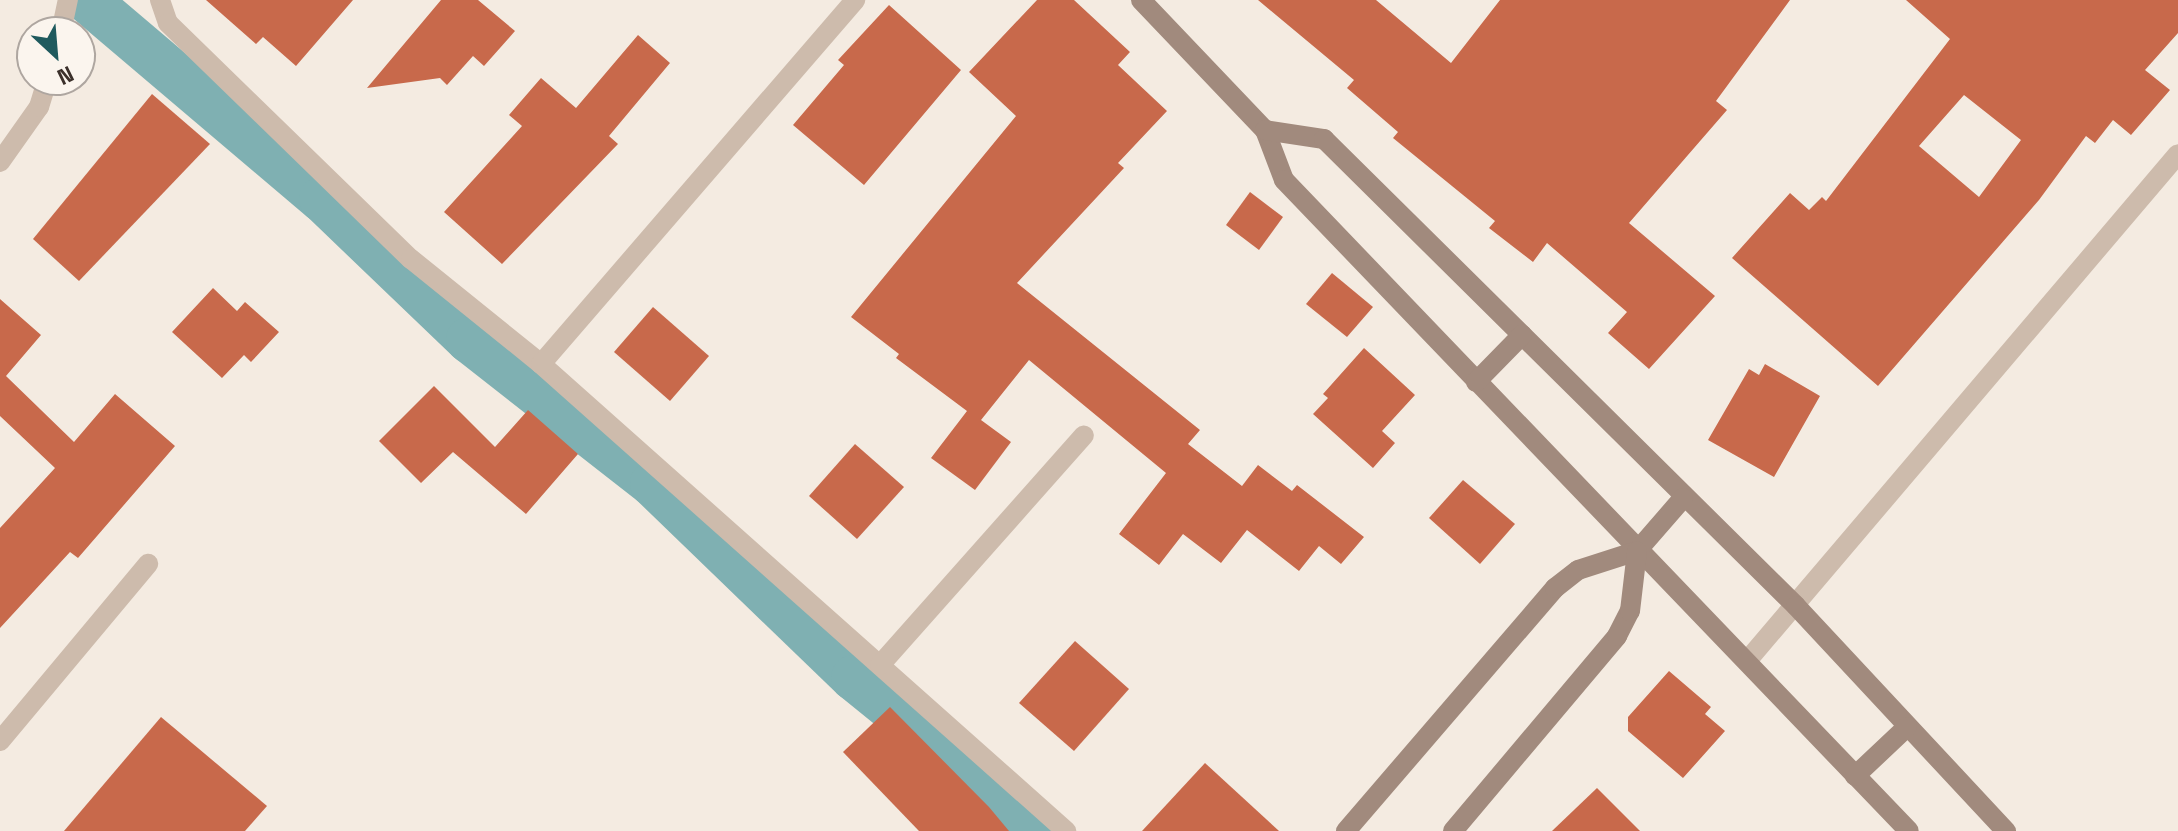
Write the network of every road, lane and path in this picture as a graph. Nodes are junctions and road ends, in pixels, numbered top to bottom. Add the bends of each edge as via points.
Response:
1 (160, 0) edge
2 (855, 0) edge
3 (1141, 0) edge
4 (42, 96) edge
5 (1265, 130) junction
6 (2178, 154) edge
7 (0, 162) edge
8 (1522, 335) junction
9 (541, 364) junction
10 (1476, 382) junction
11 (1084, 435) dead end
12 (1683, 498) junction
13 (1637, 551) junction
14 (148, 564) dead end
15 (1796, 606) junction
16 (1747, 661) junction
17 (880, 665) junction
18 (1907, 727) junction
19 (0, 741) edge
20 (1855, 776) junction
21 (1066, 831) edge
22 (1346, 831) edge
23 (1453, 831) edge
24 (1909, 831) edge
25 (2006, 831) edge

1 - 9 street via 168,23 411,259
2 - 9 street
3 - 5 street
4 - 7 street
5 - 8 street via 1324,139
5 - 10 street via 1284,180
6 - 15 street
8 - 10 street
8 - 12 street
9 - 17 street
10 - 13 street
11 - 17 street
12 - 13 street
12 - 15 street
13 - 16 street
13 - 22 street via 1578,570 1555,588
13 - 23 street via 1630,611 1617,636
14 - 19 street
15 - 16 street
15 - 18 street
16 - 20 street
17 - 21 street
18 - 20 street
18 - 25 street
20 - 24 street

